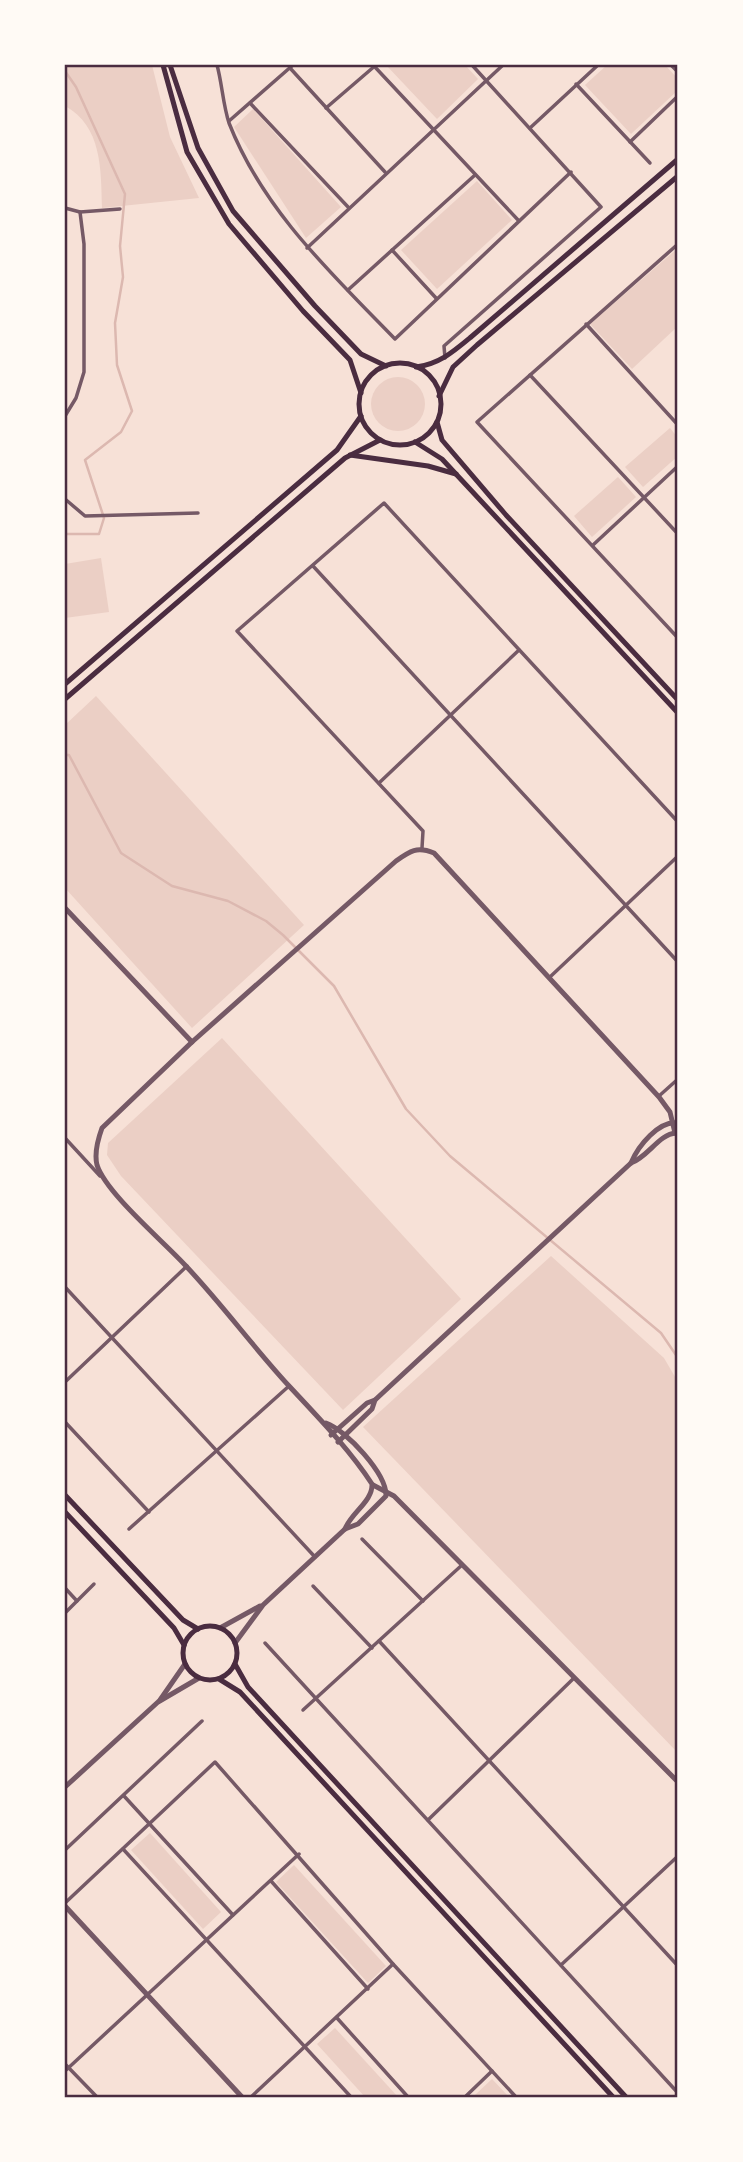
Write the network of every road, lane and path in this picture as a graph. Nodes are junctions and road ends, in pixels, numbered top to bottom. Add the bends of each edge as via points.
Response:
1 (163, 65) edge
2 (170, 65) edge
3 (217, 65) edge
4 (472, 65) edge
5 (503, 65) edge
6 (598, 65) edge
7 (671, 65) edge
8 (291, 66) edge
9 (375, 66) edge
10 (678, 72) edge
11 (486, 80) junction
12 (576, 84) junction
13 (678, 96) edge
14 (250, 103) junction
15 (326, 108) junction
16 (228, 121) junction
17 (530, 128) junction
18 (432, 129) junction
19 (630, 142) junction
20 (678, 159) edge
21 (650, 163) dead end
22 (385, 172) junction
23 (571, 172) junction
24 (475, 175) junction
25 (678, 176) edge
26 (65, 208) edge
27 (349, 208) junction
28 (120, 209) dead end
29 (80, 212) junction
30 (519, 221) junction
31 (678, 244) edge
32 (307, 248) junction
33 (392, 250) junction
34 (348, 290) junction
35 (436, 298) junction
36 (586, 324) junction
37 (445, 358) junction
38 (386, 366) junction
39 (416, 367) junction
40 (530, 375) junction
41 (361, 393) junction
42 (439, 396) junction
43 (65, 416) edge
44 (360, 416) junction
45 (437, 422) junction
46 (678, 425) edge
47 (380, 440) junction
48 (415, 442) junction
49 (350, 455) junction
50 (678, 466) edge
51 (456, 474) junction
52 (645, 498) junction
53 (65, 499) edge
54 (198, 513) dead end
55 (678, 534) edge
56 (592, 546) junction
57 (313, 566) junction
58 (678, 638) edge
59 (519, 650) junction
60 (65, 684) edge
61 (65, 699) edge
62 (678, 699) edge
63 (678, 713) edge
64 (451, 715) junction
65 (379, 783) junction
66 (678, 822) edge
67 (422, 848) junction
68 (678, 856) edge
69 (625, 905) junction
70 (65, 908) edge
71 (678, 962) edge
72 (551, 976) junction
73 (192, 1042) junction
74 (678, 1079) edge
75 (659, 1097) junction
76 (676, 1122) edge
77 (677, 1133) edge
78 (65, 1138) edge
79 (631, 1163) junction
80 (109, 1185) junction
81 (187, 1266) junction
82 (65, 1287) edge
83 (111, 1337) junction
84 (65, 1382) edge
85 (289, 1386) junction
86 (375, 1400) junction
87 (65, 1422) edge
88 (326, 1423) junction
89 (339, 1428) junction
90 (331, 1435) junction
91 (346, 1435) junction
92 (338, 1442) junction
93 (217, 1452) junction
94 (373, 1485) junction
95 (386, 1490) junction
96 (65, 1494) edge
97 (65, 1512) edge
98 (149, 1512) junction
99 (345, 1529) junction
100 (129, 1530) dead end
101 (362, 1539) dead end
102 (315, 1557) junction
103 (463, 1563) junction
104 (94, 1584) dead end
105 (313, 1586) dead end
106 (65, 1588) edge
107 (77, 1601) junction
108 (423, 1601) junction
109 (262, 1605) junction
110 (65, 1613) edge
111 (220, 1628) junction
112 (198, 1629) junction
113 (379, 1641) junction
114 (235, 1643) junction
115 (265, 1643) dead end
116 (184, 1645) junction
117 (372, 1648) junction
118 (185, 1664) junction
119 (235, 1664) junction
120 (199, 1678) junction
121 (574, 1678) junction
122 (219, 1679) junction
123 (316, 1699) junction
124 (158, 1702) junction
125 (303, 1710) dead end
126 (202, 1721) dead end
127 (489, 1760) junction
128 (678, 1782) edge
129 (65, 1787) edge
130 (123, 1796) junction
131 (428, 1820) junction
132 (149, 1826) junction
133 (123, 1849) junction
134 (65, 1850) edge
135 (299, 1854) junction
136 (678, 1856) edge
137 (271, 1880) junction
138 (65, 1905) edge
139 (624, 1907) junction
140 (233, 1916) junction
141 (207, 1940) junction
142 (393, 1964) junction
143 (561, 1965) junction
144 (678, 1966) edge
145 (368, 1989) junction
146 (147, 1995) junction
147 (337, 2018) junction
148 (305, 2047) junction
149 (66, 2067) edge
150 (492, 2071) junction
151 (678, 2093) edge
152 (468, 2096) edge
153 (97, 2097) edge
154 (243, 2097) edge
155 (251, 2097) edge
156 (351, 2097) edge
157 (408, 2097) edge
158 (516, 2097) edge
159 (612, 2097) edge
160 (626, 2097) edge

1 - 41 main road via 187,152 229,223 350,360
2 - 38 main road via 198,148 233,211 361,354
3 - 16 street
4 - 11 street
5 - 11 street
6 - 12 street
7 - 10 street
8 - 14 street
8 - 15 street
9 - 15 street
9 - 18 street
11 - 17 street
11 - 18 street
12 - 17 street
12 - 19 street
13 - 19 street
14 - 16 street
14 - 27 street
15 - 22 street
16 - 32 street via 275,207
17 - 23 street
18 - 22 street
18 - 24 street
19 - 21 street
20 - 37 main road
22 - 27 street
23 - 30 street
23 - 37 street via 601,207 444,346
24 - 30 street
24 - 33 street
25 - 42 main road via 477,345 453,368
26 - 29 street
27 - 32 street
28 - 29 street
29 - 43 street via 84,372
30 - 35 street
31 - 36 street
32 - 34 street
33 - 34 street
33 - 35 street
34 - 35 street via 395,339
36 - 40 street
36 - 46 street
37 - 39 main road
38 - 39 main road
38 - 41 main road via 365,382
39 - 42 main road via 433,380
40 - 52 street
40 - 56 street via 477,422
41 - 44 main road
42 - 45 main road
44 - 47 main road
44 - 60 main road via 337,450
45 - 48 main road
45 - 62 main road via 442,440 506,515
47 - 48 main road via 396,445
47 - 49 main road
48 - 51 main road
49 - 51 main road
49 - 61 main road
50 - 52 street
51 - 63 main road
52 - 55 street
52 - 56 street
53 - 54 street via 85,516
56 - 58 street
57 - 59 street via 384,503
57 - 64 street
57 - 65 street via 237,631
59 - 64 street
59 - 66 street
64 - 65 street
64 - 69 street
65 - 67 street via 423,831
67 - 72 street via 434,853
67 - 73 street via 396,861
68 - 69 street
69 - 71 street
69 - 72 street
70 - 73 street
72 - 75 street
73 - 80 street via 102,1128 97,1164
74 - 75 street
75 - 76 street
76 - 77 street
76 - 79 street via 663,1125
77 - 79 street via 667,1135 642,1159
78 - 80 street
79 - 86 street
80 - 81 street
81 - 83 street
81 - 85 street
82 - 83 street
83 - 84 street
83 - 93 street
85 - 88 street
85 - 93 street
86 - 89 street
86 - 91 street
87 - 98 street
88 - 89 street
88 - 90 street
89 - 90 street
89 - 91 street
90 - 92 street
91 - 92 street
91 - 95 street via 382,1478
92 - 94 street
93 - 98 street
93 - 102 street
94 - 95 street
94 - 99 street
95 - 99 street via 383,1501 358,1524
95 - 103 street
96 - 112 main road via 183,1619
97 - 116 main road via 174,1628
98 - 100 street
99 - 102 street
101 - 108 street
102 - 109 street
103 - 108 street
103 - 121 street
104 - 107 street
105 - 117 street
106 - 107 street
107 - 110 street
108 - 113 street
109 - 111 street
109 - 114 street
111 - 112 main road
111 - 114 main road
112 - 116 main road
113 - 117 street
113 - 127 street
114 - 119 main road
115 - 123 street
116 - 118 main road
117 - 123 street
118 - 120 main road
118 - 124 street
119 - 122 main road
119 - 160 main road via 247,1687
120 - 122 main road
120 - 124 street
121 - 127 street
121 - 128 street
122 - 159 main road via 240,1692
123 - 125 street
123 - 131 street
124 - 129 street
126 - 130 street
127 - 131 street
127 - 139 street
130 - 132 street
130 - 134 street
131 - 143 street
132 - 133 street
132 - 135 street via 215,1762
132 - 140 street
133 - 138 street
133 - 141 street
135 - 137 street
135 - 142 street
136 - 139 street
137 - 140 street
137 - 145 street
138 - 146 street
139 - 143 street
139 - 144 street
140 - 141 street
141 - 146 street
141 - 148 street
142 - 145 street
142 - 150 street
143 - 151 street
145 - 147 street
146 - 149 street
146 - 154 street
147 - 148 street
147 - 157 street
148 - 155 street
148 - 156 street
149 - 153 street
150 - 152 street
150 - 158 street

